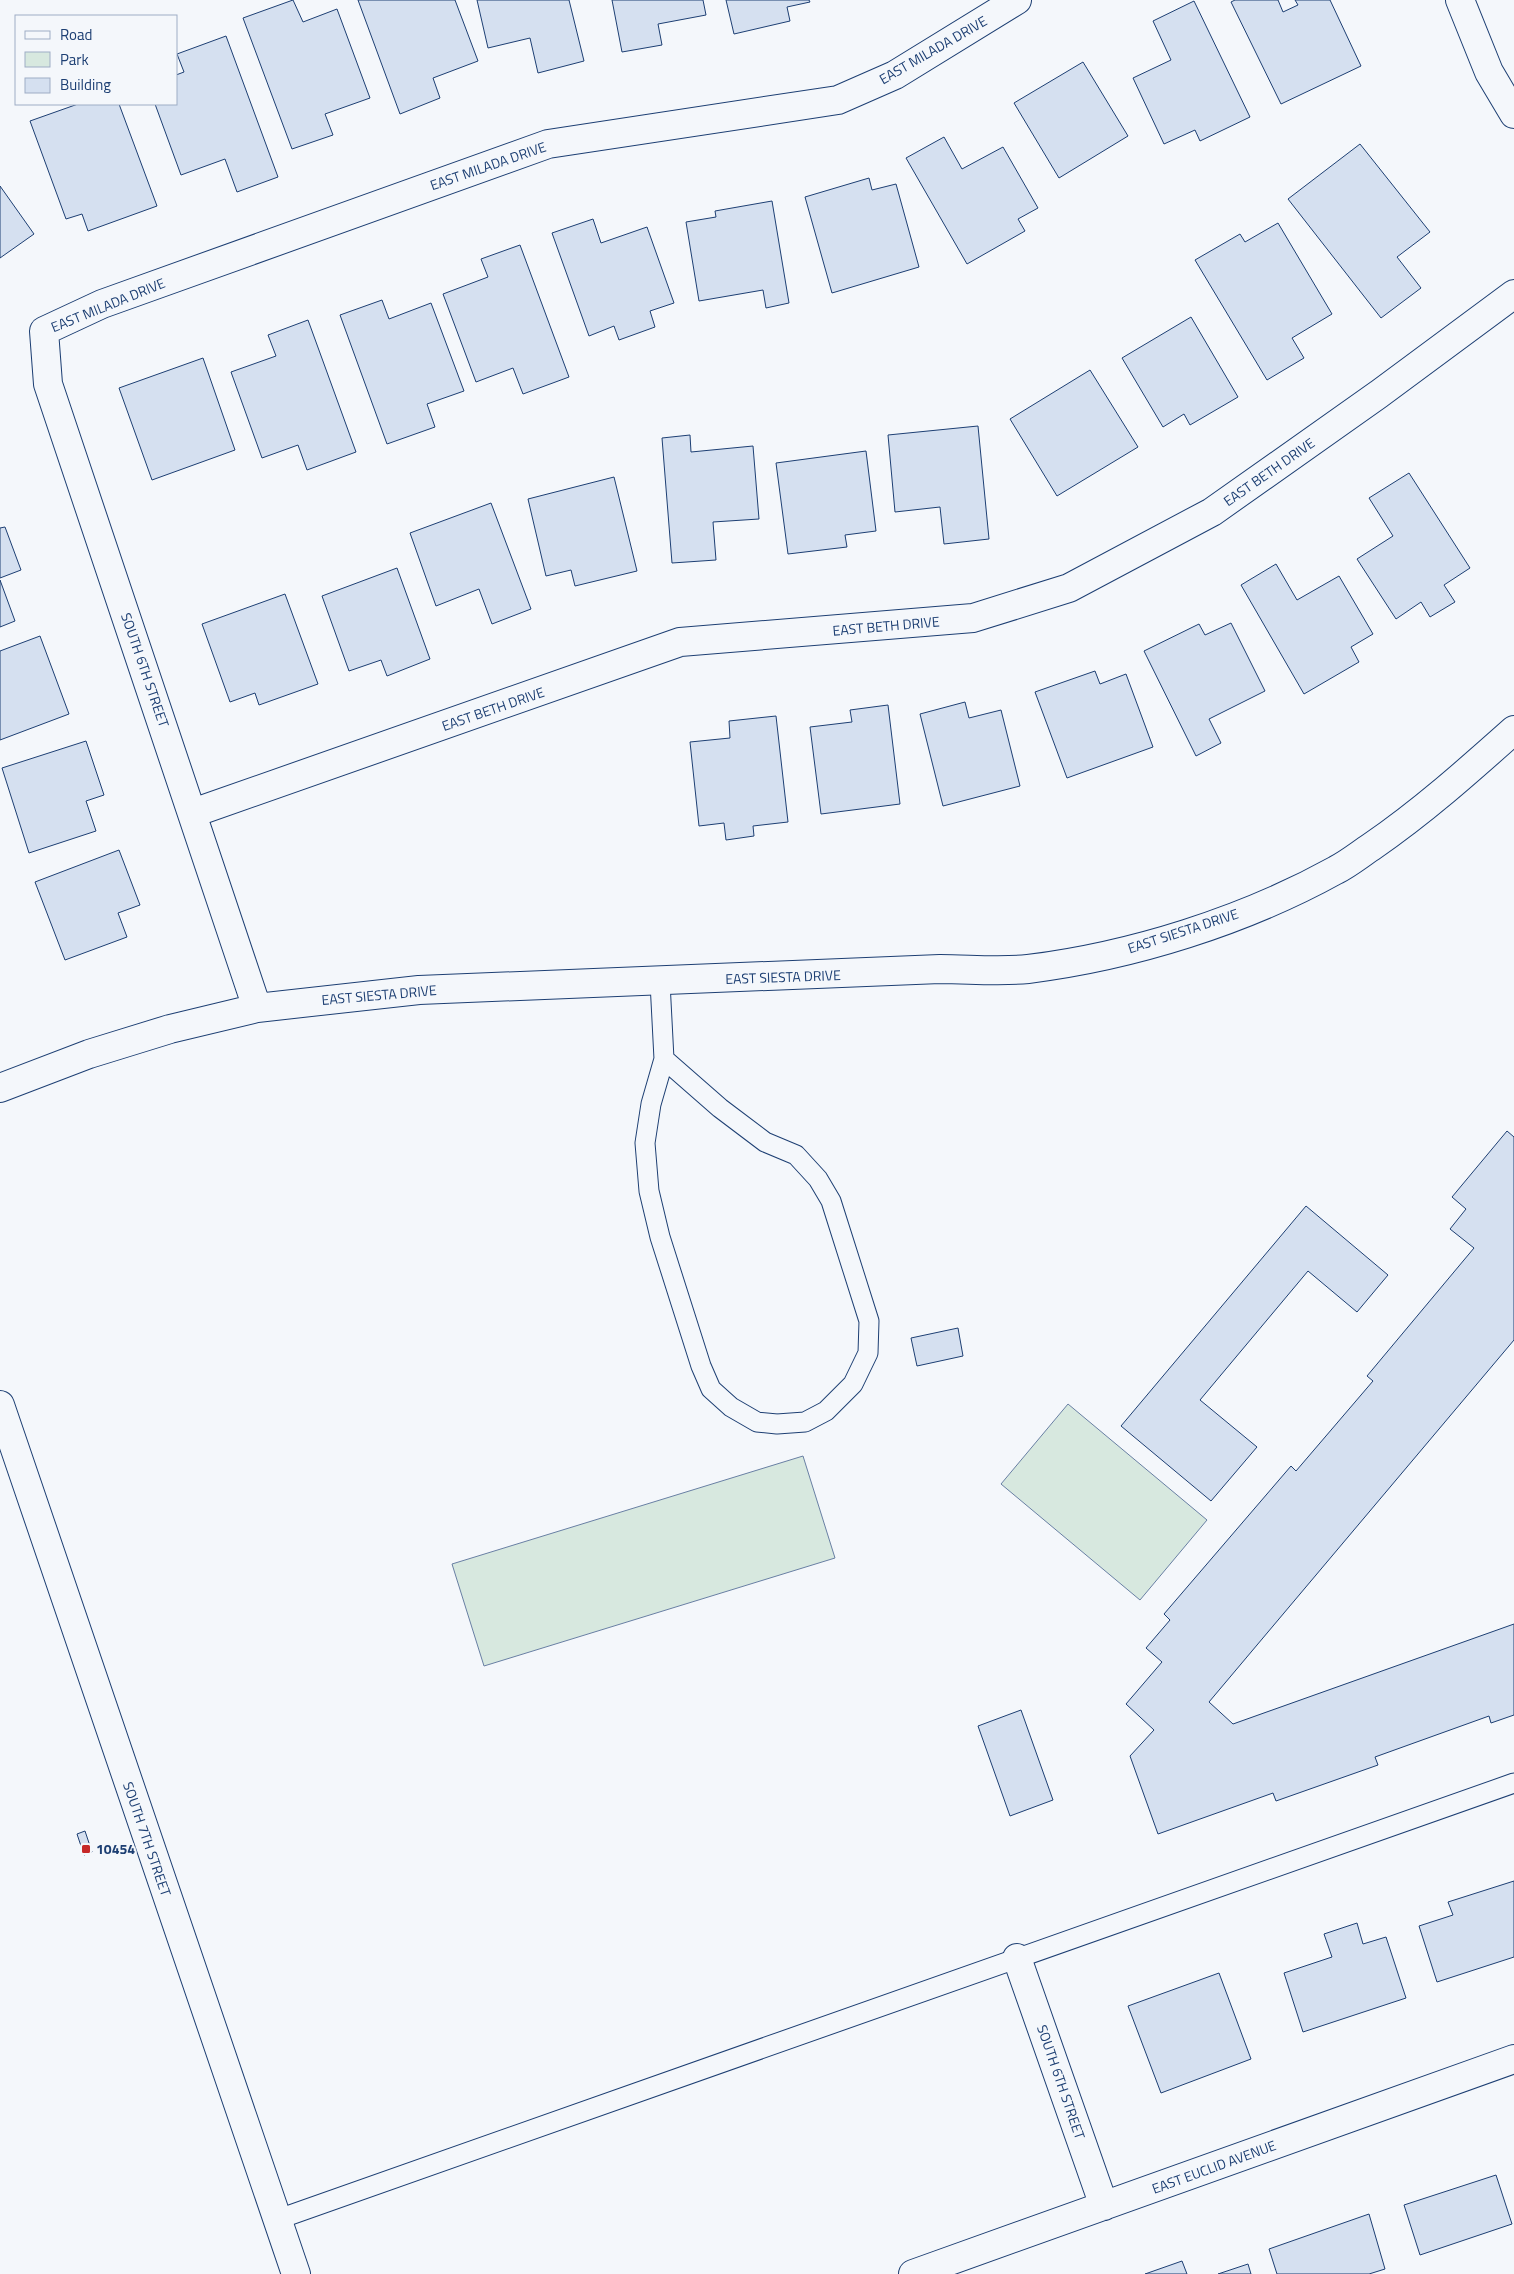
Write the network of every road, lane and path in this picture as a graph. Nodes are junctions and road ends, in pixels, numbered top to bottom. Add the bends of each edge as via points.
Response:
1 (1017, 0) edge
2 (1460, 0) edge
3 (1514, 114) edge
4 (1514, 294) edge
5 (44, 330) joint
6 (1514, 730) edge
7 (194, 813) junction
8 (660, 982) junction
9 (257, 1008) junction
10 (664, 1059) junction
11 (0, 1088) edge
12 (0, 1404) edge
13 (1514, 1783) edge
14 (1017, 1958) junction
15 (1514, 2059) edge
16 (1104, 2206) junction
17 (276, 2220) junction
18 (296, 2274) edge
19 (913, 2274) edge

1 - 5 street, EAST MILADA DRIVE via 895,75 838,100 548,144 102,304
2 - 3 street via 1489,72
4 - 7 street, EAST BETH DRIVE via 1212,512 1069,588 973,618 680,642
5 - 7 street, SOUTH 6TH STREET via 48,384
6 - 8 street, EAST SIESTA DRIVE via 1404,824 1337,870 1199,929 1109,955 1026,969 940,969
7 - 9 street, SOUTH 6TH STREET
8 - 9 street, EAST SIESTA DRIVE via 418,990
8 - 10 lane
9 - 11 street, EAST SIESTA DRIVE via 89,1054
10 - 10 lane via 651,1104 645,1143 649,1190 660,1237 701,1366 711,1389 757,1422 805,1422 826,1411 853,1384 868,1353 869,1321 831,1201 818,1179 796,1154 765,1142
12 - 17 street, SOUTH 7TH STREET
13 - 14 lane
14 - 16 street, SOUTH 6TH STREET
14 - 17 lane
15 - 16 street, EAST EUCLID AVENUE
16 - 19 street, EAST EUCLID AVENUE
17 - 18 street, SOUTH 7TH STREET

